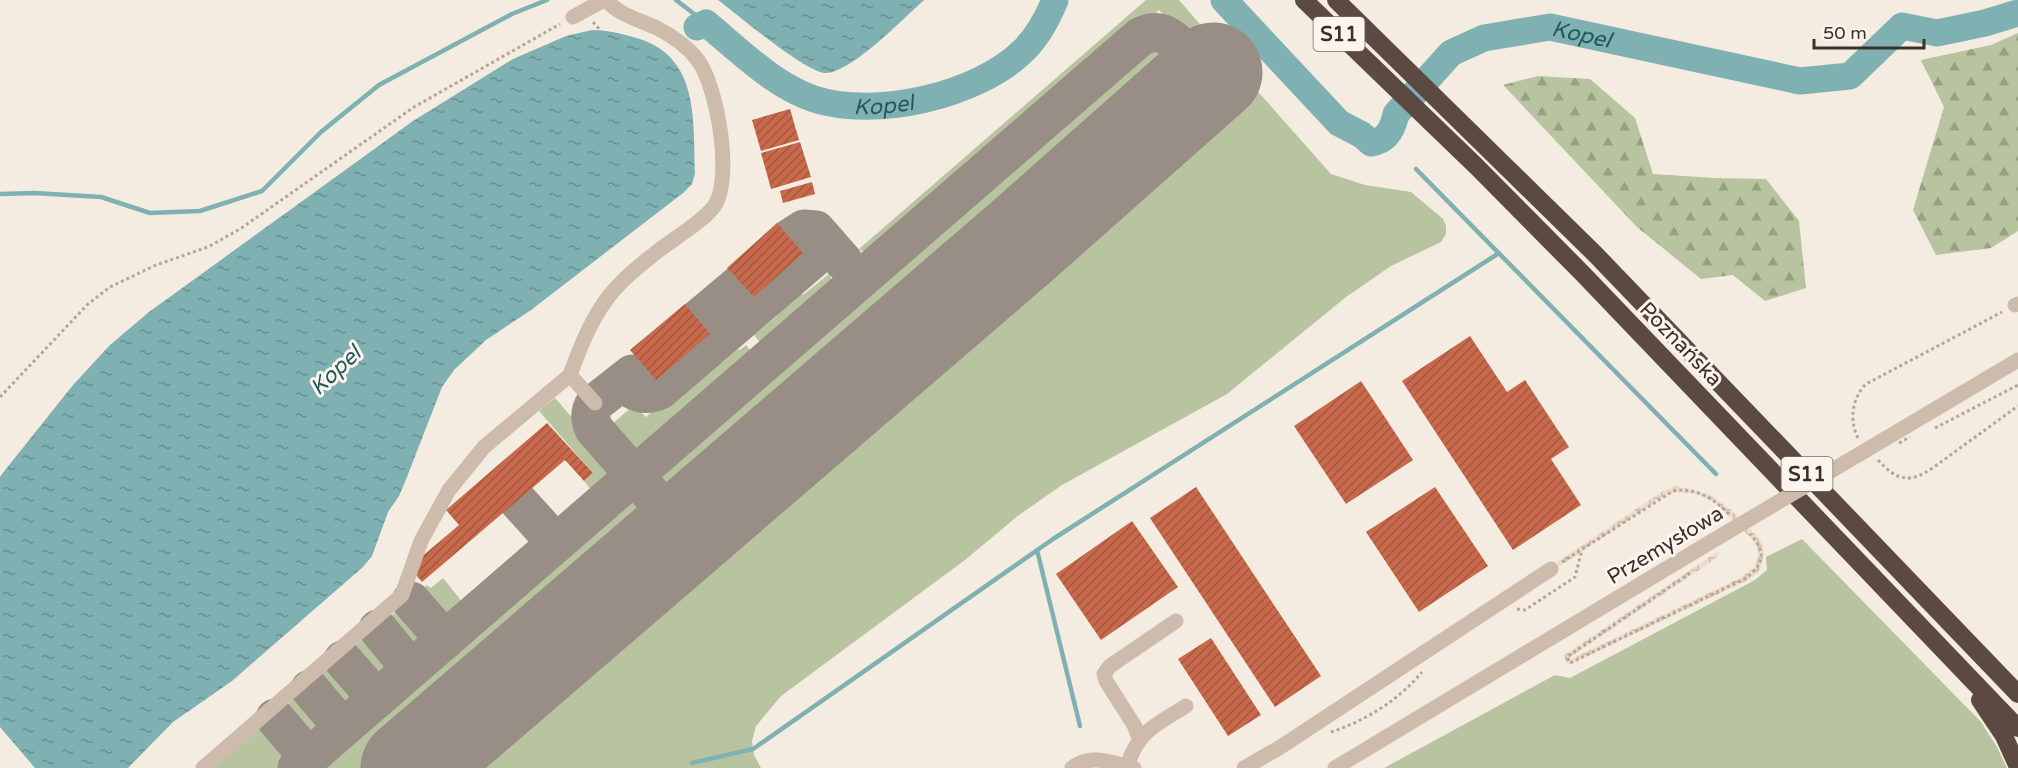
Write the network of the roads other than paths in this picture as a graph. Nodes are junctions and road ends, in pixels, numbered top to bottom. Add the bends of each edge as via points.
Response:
1 (605, 0) edge
2 (1304, 0) edge
3 (1336, 0) edge
4 (573, 17) road end
5 (2018, 360) edge
6 (570, 375) junction
7 (596, 403) dead end
8 (1551, 569) dead end
9 (1176, 621) dead end
10 (1944, 650) junction
11 (2018, 694) edge
12 (1186, 706) dead end
13 (2018, 728) edge
14 (1139, 738) junction
15 (1130, 767) edge
16 (2018, 767) edge
17 (202, 768) edge
18 (1072, 768) edge
19 (1244, 768) edge
20 (1335, 768) edge

1 - 4 street
1 - 6 street via 619,11 670,35 698,61 715,103 722,182 710,211 613,291 592,322
2 - 10 highway, Poznańska / S11 via 1583,274
3 - 11 highway, Poznańska / S11 via 1596,255
5 - 20 street, Przemysłowa, bridge
6 - 7 street
6 - 17 street via 484,447 449,490 421,541 402,595
8 - 19 street
9 - 14 street via 1104,674
10 - 13 highway, Poznańska / S11
10 - 16 highway via 2004,736
12 - 14 street
14 - 15 street
15 - 18 street via 1090,759

